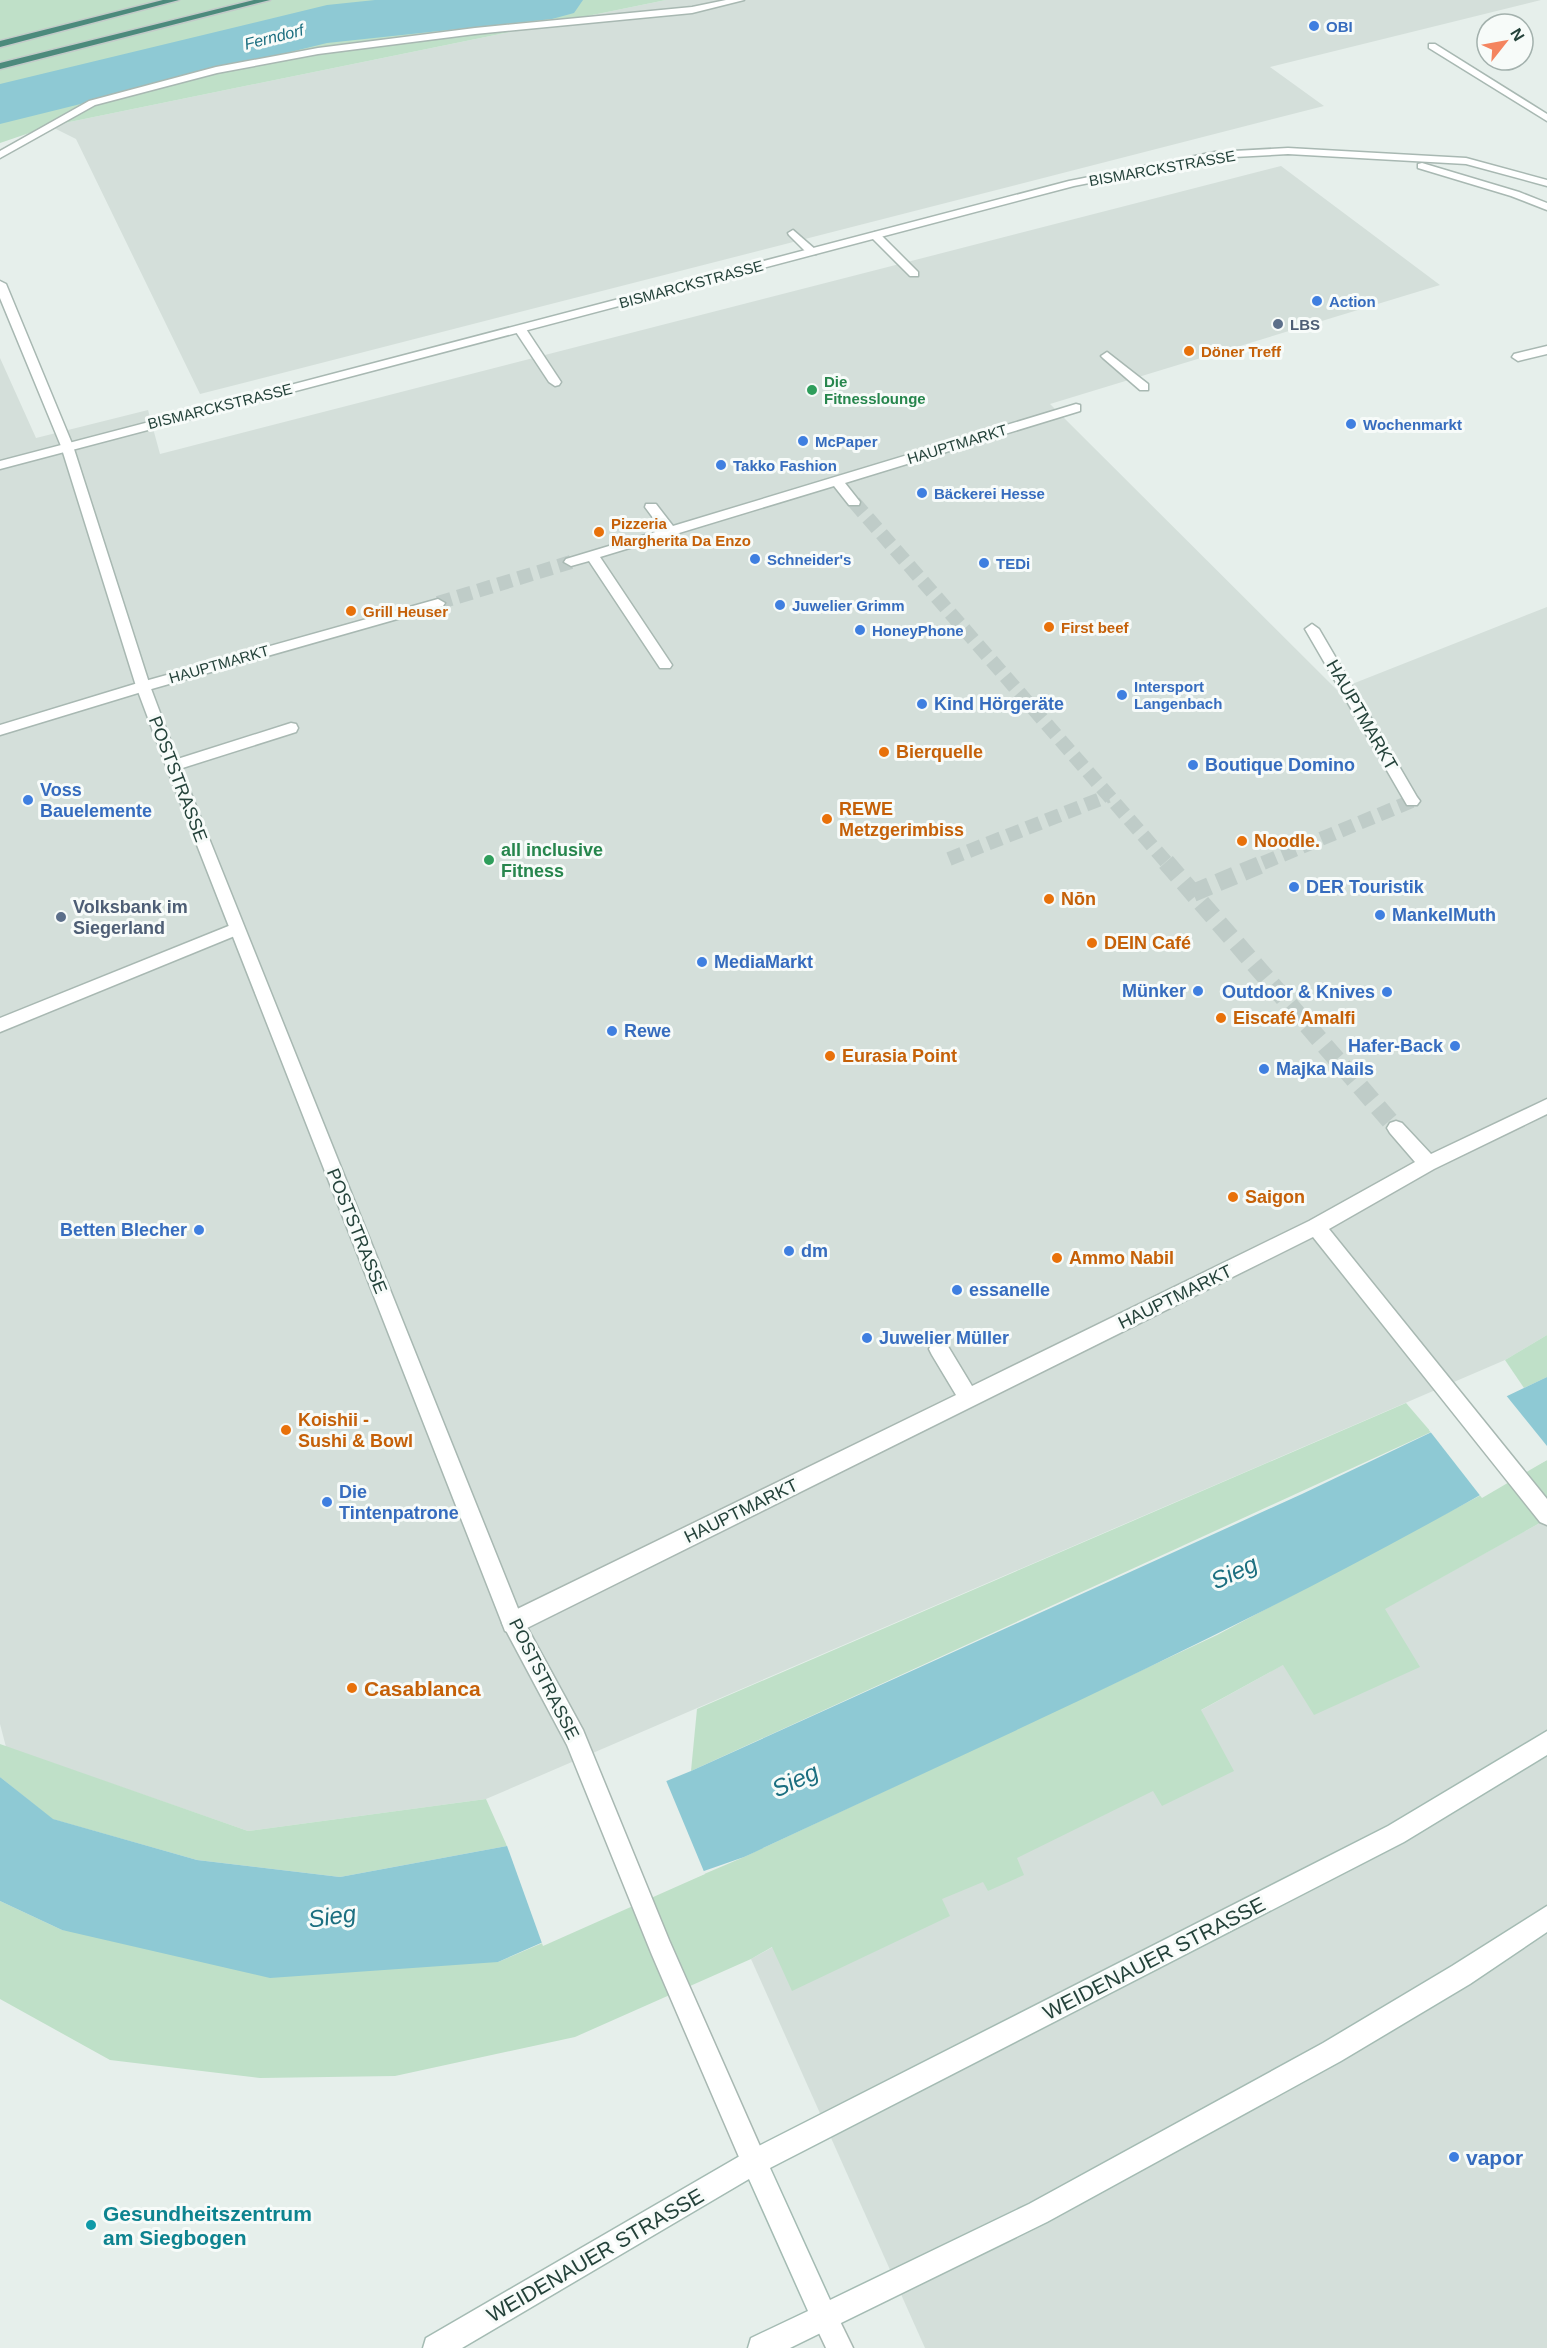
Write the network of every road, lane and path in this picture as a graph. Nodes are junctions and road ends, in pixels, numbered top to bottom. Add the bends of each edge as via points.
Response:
1 (174, 0) edge
2 (266, 0) edge
3 (279, 0) edge
4 (739, 0) edge
5 (243, 5) junction
6 (0, 44) edge
7 (1431, 46) dead end
8 (0, 66) edge
9 (1547, 118) edge
10 (0, 155) edge
11 (1389, 157) junction
12 (1547, 183) edge
13 (1547, 207) edge
14 (793, 233) dead end
15 (875, 235) junction
16 (812, 252) junction
17 (914, 274) dead end
18 (0, 284) edge
19 (520, 329) junction
20 (1547, 350) edge
21 (1107, 356) dead end
22 (1518, 357) dead end
23 (555, 382) dead end
24 (1144, 387) dead end
25 (1076, 408) dead end
26 (67, 446) junction
27 (0, 465) edge
28 (837, 481) junction
29 (854, 502) tunnel mouth
30 (651, 507) dead end
31 (671, 532) junction
32 (592, 555) junction
33 (571, 562) tunnel mouth
34 (438, 603) tunnel mouth
35 (1312, 629) dead end
36 (665, 665) dead end
37 (143, 686) junction
38 (291, 728) dead end
39 (0, 730) edge
40 (173, 766) junction
41 (1412, 801) dead end
42 (236, 929) junction
43 (0, 1025) edge
44 (1547, 1106) edge
45 (1396, 1128) tunnel mouth
46 (1428, 1164) junction
47 (1316, 1227) junction
48 (939, 1349) dead end
49 (969, 1400) junction
50 (1547, 1515) edge
51 (513, 1623) junction
52 (1547, 1742) edge
53 (1547, 1918) edge
54 (754, 2162) junction
55 (824, 2316) junction
56 (436, 2348) edge
57 (761, 2348) edge
58 (840, 2348) edge

1 - 6 highway
2 - 5 highway
3 - 5 highway
4 - 10 street via 692,10 329,50 216,70 92,104
5 - 8 highway
7 - 9 street
11 - 12 street, BISMARCKSTRASSE via 1466,161
11 - 13 street, BISMARCKSTRASSE
11 - 15 street, BISMARCKSTRASSE via 1288,151 1215,155 1073,183
14 - 16 street
15 - 16 street, BISMARCKSTRASSE
15 - 17 street
16 - 19 street, BISMARCKSTRASSE
18 - 26 street, POSTSTRASSE
19 - 23 street
19 - 26 street, BISMARCKSTRASSE
20 - 22 street
21 - 24 street
25 - 28 street, HAUPTMARKT
26 - 27 street, BISMARCKSTRASSE
26 - 37 street, POSTSTRASSE
28 - 29 street
28 - 31 street, HAUPTMARKT
30 - 31 street
31 - 32 street, HAUPTMARKT
32 - 33 street, HAUPTMARKT
32 - 36 street
34 - 37 street, HAUPTMARKT
35 - 41 street, HAUPTMARKT
37 - 39 street, HAUPTMARKT
37 - 40 street, POSTSTRASSE
38 - 40 street
40 - 42 street, POSTSTRASSE
42 - 43 street
42 - 51 street, POSTSTRASSE
44 - 46 street, HAUPTMARKT
45 - 46 street
46 - 47 street, HAUPTMARKT
47 - 49 street, HAUPTMARKT
47 - 50 street
48 - 49 street
49 - 51 street, HAUPTMARKT
51 - 54 street, POSTSTRASSE via 575,1738
52 - 54 street, WEIDENAUER STRASSE via 1396,1834
53 - 55 street via 1461,1975 1321,2058 1038,2213
54 - 55 street
54 - 56 street, WEIDENAUER STRASSE
55 - 57 street
55 - 58 street

